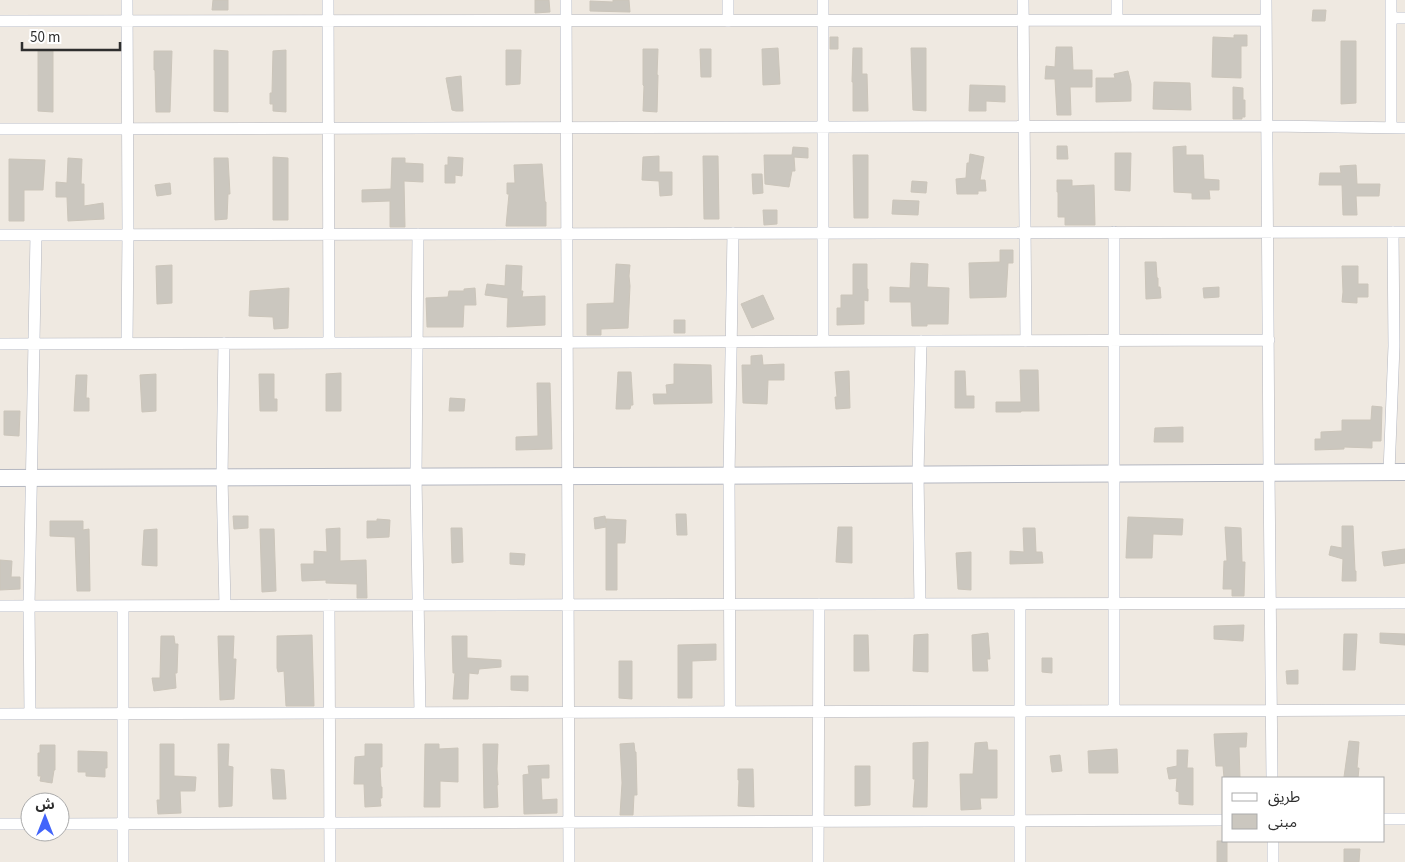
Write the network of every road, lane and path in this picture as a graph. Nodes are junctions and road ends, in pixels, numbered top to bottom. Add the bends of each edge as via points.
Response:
1 (128, 0) edge
2 (328, 0) edge
3 (566, 0) edge
4 (728, 0) edge
5 (823, 0) edge
6 (1023, 0) edge
7 (1117, 0) edge
8 (1266, 0) edge
9 (1391, 0) edge
10 (1391, 18) junction
11 (1405, 18) edge
12 (823, 20) junction
13 (1024, 20) junction
14 (1117, 20) junction
15 (1266, 20) junction
16 (0, 21) edge
17 (128, 21) junction
18 (328, 21) junction
19 (566, 21) junction
20 (728, 21) junction
21 (1024, 126) junction
22 (1267, 126) junction
23 (566, 127) junction
24 (822, 127) junction
25 (328, 128) junction
26 (1391, 128) junction
27 (1405, 128) edge
28 (0, 129) edge
29 (128, 129) junction
30 (1025, 232) junction
31 (1114, 232) junction
32 (1268, 232) junction
33 (1399, 232) edge
34 (733, 233) junction
35 (822, 233) junction
36 (128, 234) junction
37 (328, 234) junction
38 (418, 234) junction
39 (566, 234) junction
40 (0, 235) edge
41 (36, 235) junction
42 (1114, 340) junction
43 (1269, 340) junction
44 (823, 341) junction
45 (921, 341) junction
46 (1026, 341) junction
47 (417, 342) junction
48 (567, 342) junction
49 (730, 342) junction
50 (126, 343) junction
51 (224, 343) junction
52 (328, 343) junction
53 (0, 344) edge
54 (34, 344) junction
55 (1400, 346) edge
56 (1397, 472) edge
57 (1114, 473) junction
58 (1269, 473) junction
59 (918, 474) junction
60 (222, 476) junction
61 (416, 476) junction
62 (728, 476) junction
63 (567, 477) junction
64 (0, 478) edge
65 (31, 478) junction
66 (1114, 603) junction
67 (1271, 603) junction
68 (1405, 603) edge
69 (729, 604) junction
70 (818, 604) junction
71 (920, 604) junction
72 (1020, 604) junction
73 (225, 605) junction
74 (329, 605) junction
75 (418, 605) junction
76 (569, 605) junction
77 (0, 606) edge
78 (29, 606) junction
79 (123, 606) junction
80 (1272, 710) junction
81 (1405, 710) edge
82 (1020, 711) junction
83 (1114, 711) junction
84 (569, 712) junction
85 (730, 712) junction
86 (818, 712) junction
87 (329, 713) junction
88 (420, 713) junction
89 (0, 714) edge
90 (30, 714) junction
91 (123, 714) junction
92 (1272, 777) edge
93 (1385, 819) edge
94 (1405, 819) edge
95 (1222, 820) edge
96 (818, 821) junction
97 (1020, 821) junction
98 (569, 822) junction
99 (330, 823) junction
100 (0, 824) edge
101 (20, 824) edge
102 (70, 824) edge
103 (123, 824) junction
104 (1273, 842) edge
105 (124, 862) edge
106 (330, 862) edge
107 (569, 862) edge
108 (818, 862) edge
109 (1020, 862) edge
110 (1273, 862) edge

1 - 17 street
2 - 18 street
3 - 19 street
4 - 20 street
5 - 12 street
6 - 13 street
7 - 14 street
8 - 15 street
9 - 10 street
10 - 11 street
10 - 26 street
12 - 13 street
12 - 20 street
12 - 24 street
13 - 14 street
13 - 21 street
14 - 15 street
15 - 22 street
16 - 17 street
17 - 18 street
17 - 29 street
18 - 19 street
18 - 25 street
19 - 20 street
19 - 23 street
21 - 22 street
21 - 24 street
21 - 30 street
22 - 26 street
22 - 32 street
23 - 24 street
23 - 25 street
23 - 39 street
24 - 35 street
25 - 29 street
25 - 37 street
26 - 27 street
28 - 29 street
29 - 36 street
30 - 31 street
30 - 35 street
30 - 46 street
31 - 32 street
31 - 42 street
32 - 33 street
32 - 43 street
33 - 55 street
34 - 35 street
34 - 39 street
34 - 49 street
35 - 44 street
36 - 37 street
36 - 41 street
36 - 50 street
37 - 38 street
37 - 52 street
38 - 39 street
38 - 47 street
39 - 48 street
40 - 41 street
41 - 54 street
42 - 43 street
42 - 46 street
42 - 57 street
43 - 58 street
44 - 45 street
44 - 49 street
45 - 46 street
45 - 59 street
47 - 48 street
47 - 52 street
47 - 61 street
48 - 49 street
48 - 63 street
49 - 62 street
50 - 51 street
50 - 54 street
51 - 52 street
51 - 60 street
53 - 54 street
54 - 65 street
55 - 56 street
56 - 58 street
57 - 58 street
57 - 59 street
57 - 66 street
58 - 67 street
59 - 62 street
59 - 71 street
60 - 61 street
60 - 65 street
60 - 73 street
61 - 63 street
61 - 75 street
62 - 63 street
62 - 69 street
63 - 76 street
64 - 65 street
65 - 78 street
66 - 67 street
66 - 72 street
66 - 83 street
67 - 68 street
67 - 80 street
69 - 70 street
69 - 76 street
69 - 85 street
70 - 71 street
70 - 86 street
71 - 72 street
72 - 82 street
73 - 74 street
73 - 79 street
74 - 75 street
74 - 87 street
75 - 76 street
75 - 88 street
76 - 84 street
77 - 78 street
78 - 79 street
78 - 90 street
79 - 91 street
80 - 81 street
80 - 83 street
80 - 92 street
82 - 83 street
82 - 86 street
82 - 97 street
84 - 85 street
84 - 88 street
84 - 98 street
85 - 86 street
86 - 96 street
87 - 88 street
87 - 91 street
87 - 99 street
89 - 90 street
90 - 91 street
91 - 103 street
93 - 94 street
95 - 97 street
96 - 97 street
96 - 98 street
96 - 108 street
97 - 109 street
98 - 99 street
98 - 107 street
99 - 103 street
99 - 106 street
100 - 101 street
102 - 103 street
103 - 105 street
104 - 110 street

